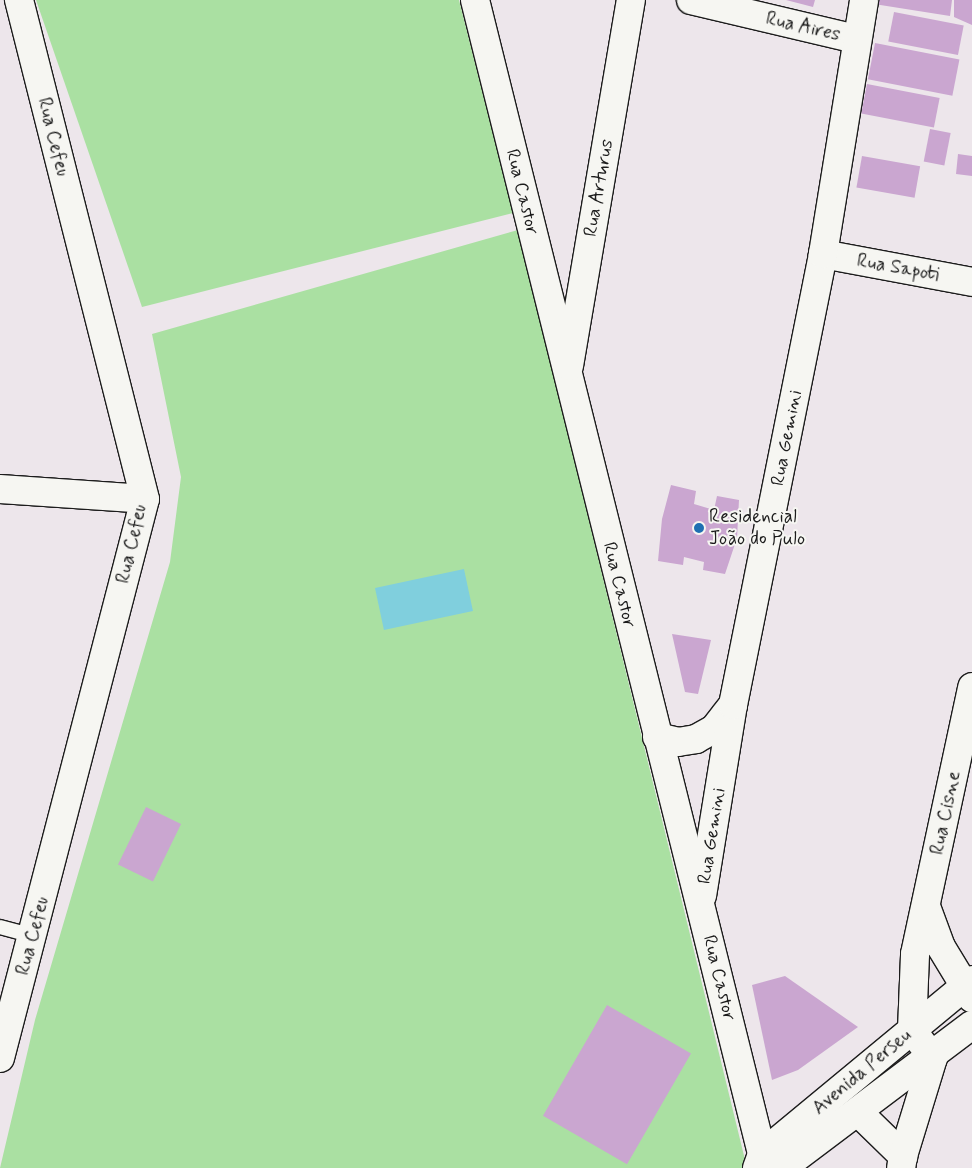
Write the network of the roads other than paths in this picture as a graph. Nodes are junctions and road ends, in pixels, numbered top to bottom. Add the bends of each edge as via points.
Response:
1 (19, 0) edge
2 (475, 0) edge
3 (631, 0) edge
4 (691, 0) edge
5 (864, 0) edge
6 (856, 39) junction
7 (823, 254) junction
8 (972, 282) edge
9 (568, 376) junction
10 (0, 489) edge
11 (145, 499) junction
12 (972, 687) edge
13 (733, 705) junction
14 (657, 737) junction
15 (700, 905) junction
16 (926, 909) junction
17 (0, 927) edge
18 (34, 936) junction
19 (969, 988) edge
20 (972, 1025) edge
21 (912, 1030) junction
22 (0, 1058) edge
23 (932, 1058) junction
24 (859, 1113) junction
25 (902, 1162) edge
26 (768, 1165) edge

1 - 11 street, Rua Cefeu
2 - 9 street, Rua Castor
3 - 9 street, Rua Arturus
4 - 6 street, Rua Aires
5 - 6 street, Rua Gemini
6 - 7 street, Rua Gemini
7 - 8 street, Rua Sapoti
7 - 13 street, Rua Gemini
9 - 14 street, Rua Castor
10 - 11 street
11 - 18 street, Rua Cefeu
12 - 16 street, Rua Cisne
13 - 14 street via 714,729 696,739 678,742
13 - 15 street, Rua Gemini
14 - 15 street, Rua Castor
15 - 26 street, Rua Castor
16 - 19 street
16 - 21 street, Rua Cisne via 914,954
17 - 18 lane
18 - 22 street, Rua Cefeu
19 - 21 street, Avenida Perseu
20 - 23 street, Avenida Perseu
21 - 23 street
21 - 26 street, Avenida Perseu
23 - 24 street, Avenida Perseu
23 - 25 street
24 - 25 street
24 - 26 street, Avenida Perseu

